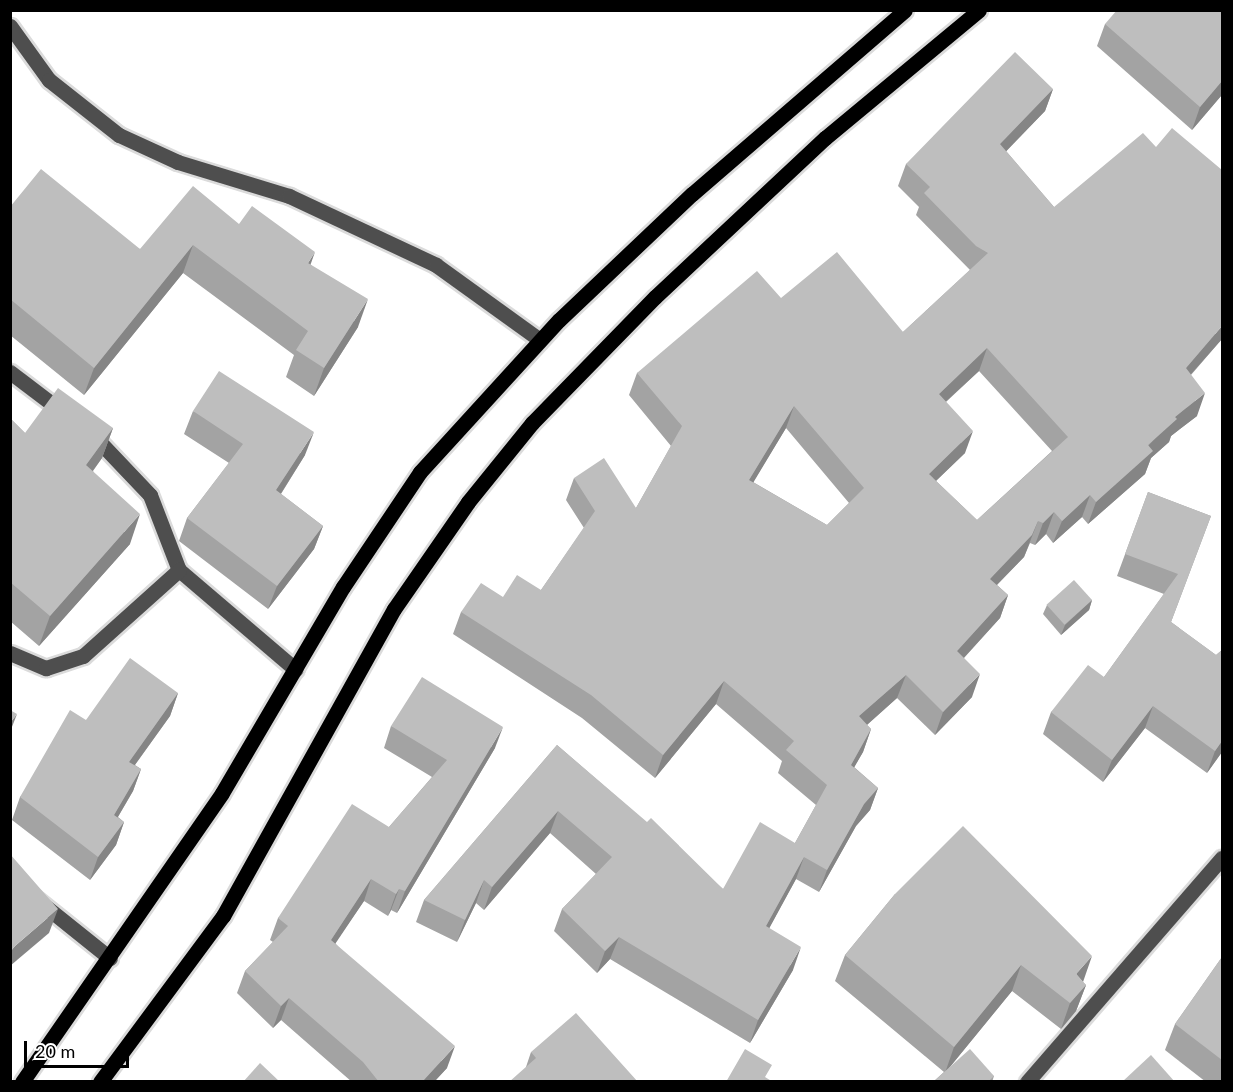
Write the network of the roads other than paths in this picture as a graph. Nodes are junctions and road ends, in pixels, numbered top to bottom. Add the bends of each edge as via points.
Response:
1 (905, 10) edge
2 (979, 10) edge
3 (10, 26) edge
4 (540, 340) junction
5 (10, 372) edge
6 (179, 570) junction
7 (10, 653) edge
8 (295, 669) junction
9 (1222, 858) edge
10 (10, 878) edge
11 (110, 958) junction
12 (22, 1082) edge
13 (100, 1082) edge
14 (1027, 1082) edge

1 - 4 main road via 692,194
2 - 13 main road via 825,138 655,297 532,423 468,502 394,609 223,916
3 - 4 street via 49,80 119,135 178,162 290,196 436,265
4 - 8 main road via 420,472
5 - 6 street via 98,438 150,495
6 - 7 street via 83,656 46,668
6 - 8 street
8 - 11 main road via 222,792
9 - 14 street
10 - 11 street
11 - 12 main road

